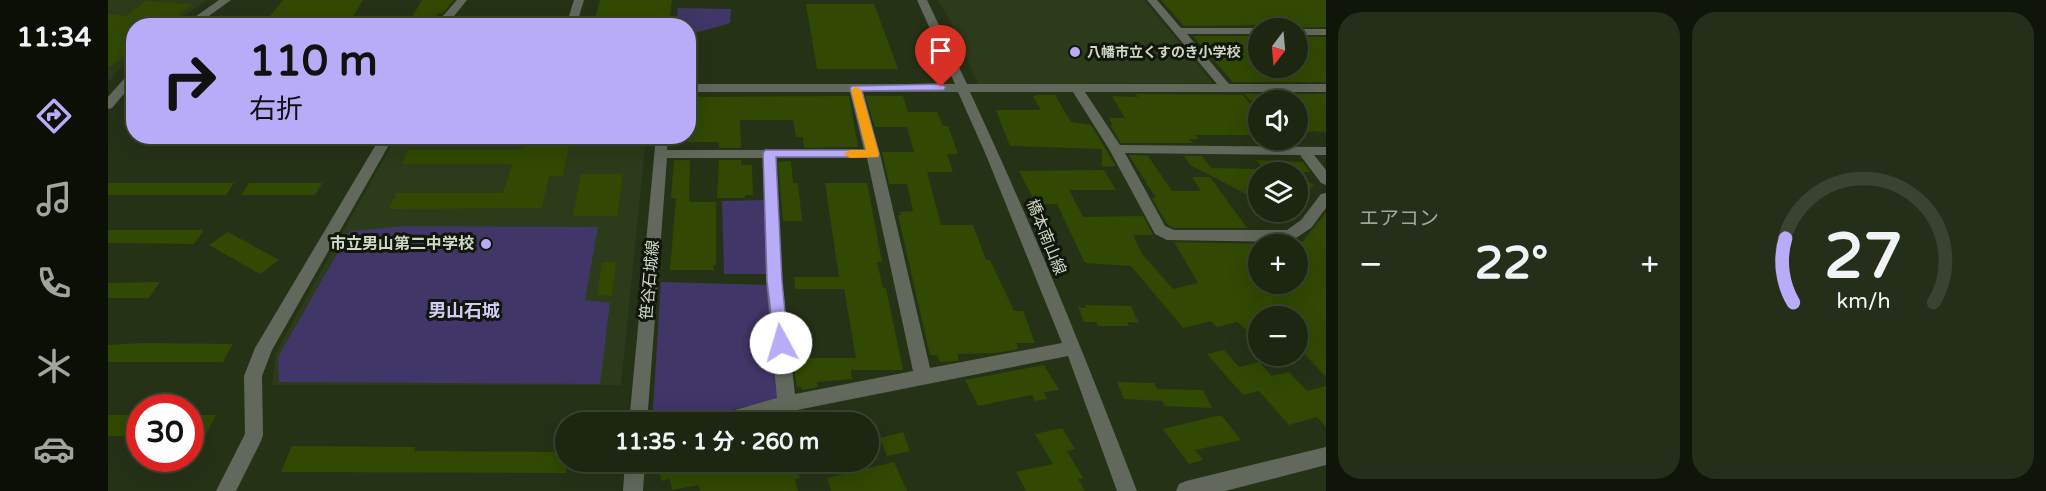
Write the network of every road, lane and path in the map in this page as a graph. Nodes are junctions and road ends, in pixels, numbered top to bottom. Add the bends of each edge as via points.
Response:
1 (226, 0) edge
2 (462, 0) edge
3 (579, 0) edge
4 (922, 0) edge
5 (1152, 0) edge
6 (199, 18) edge
7 (447, 18) edge
8 (573, 18) edge
9 (1178, 31) junction
10 (1248, 32) edge
11 (1308, 32) edge
12 (1326, 32) edge
13 (962, 87) junction
14 (696, 88) edge
15 (855, 88) junction
16 (1077, 88) junction
17 (1226, 88) junction
18 (1326, 88) edge
19 (108, 89) edge
20 (126, 89) edge
21 (126, 91) edge
22 (108, 105) edge
23 (383, 144) edge
24 (661, 144) edge
25 (1116, 149) junction
26 (1304, 151) junction
27 (1326, 151) edge
28 (769, 153) junction
29 (660, 154) junction
30 (873, 154) junction
31 (1326, 180) edge
32 (1326, 198) edge
33 (1073, 348) junction
34 (923, 377) junction
35 (787, 404) junction
36 (639, 412) edge
37 (759, 412) edge
38 (1326, 456) edge
39 (634, 472) edge
40 (226, 491) edge
41 (633, 491) edge
42 (1128, 491) edge
43 (1186, 491) edge

1 - 6 street
2 - 7 street
3 - 8 street
4 - 13 street, 橋本南山線
5 - 9 street
9 - 10 street
9 - 17 street
11 - 12 street
13 - 15 street
13 - 16 street
13 - 33 street, 橋本南山線
14 - 15 street
15 - 30 street
16 - 17 street
16 - 25 street
17 - 18 street
19 - 20 street
21 - 22 street
23 - 40 street via 264,348 253,376 254,435
24 - 29 street, 笹谷石城線
25 - 26 street
25 - 32 street via 1160,230 1172,236 1290,236 1306,224
26 - 27 street
26 - 31 street
28 - 29 street
28 - 30 street
28 - 35 street via 774,281
29 - 36 street, 笹谷石城線
30 - 34 street
33 - 34 street
33 - 42 street, 橋本南山線
34 - 35 street
35 - 37 street
38 - 43 street
39 - 41 street

